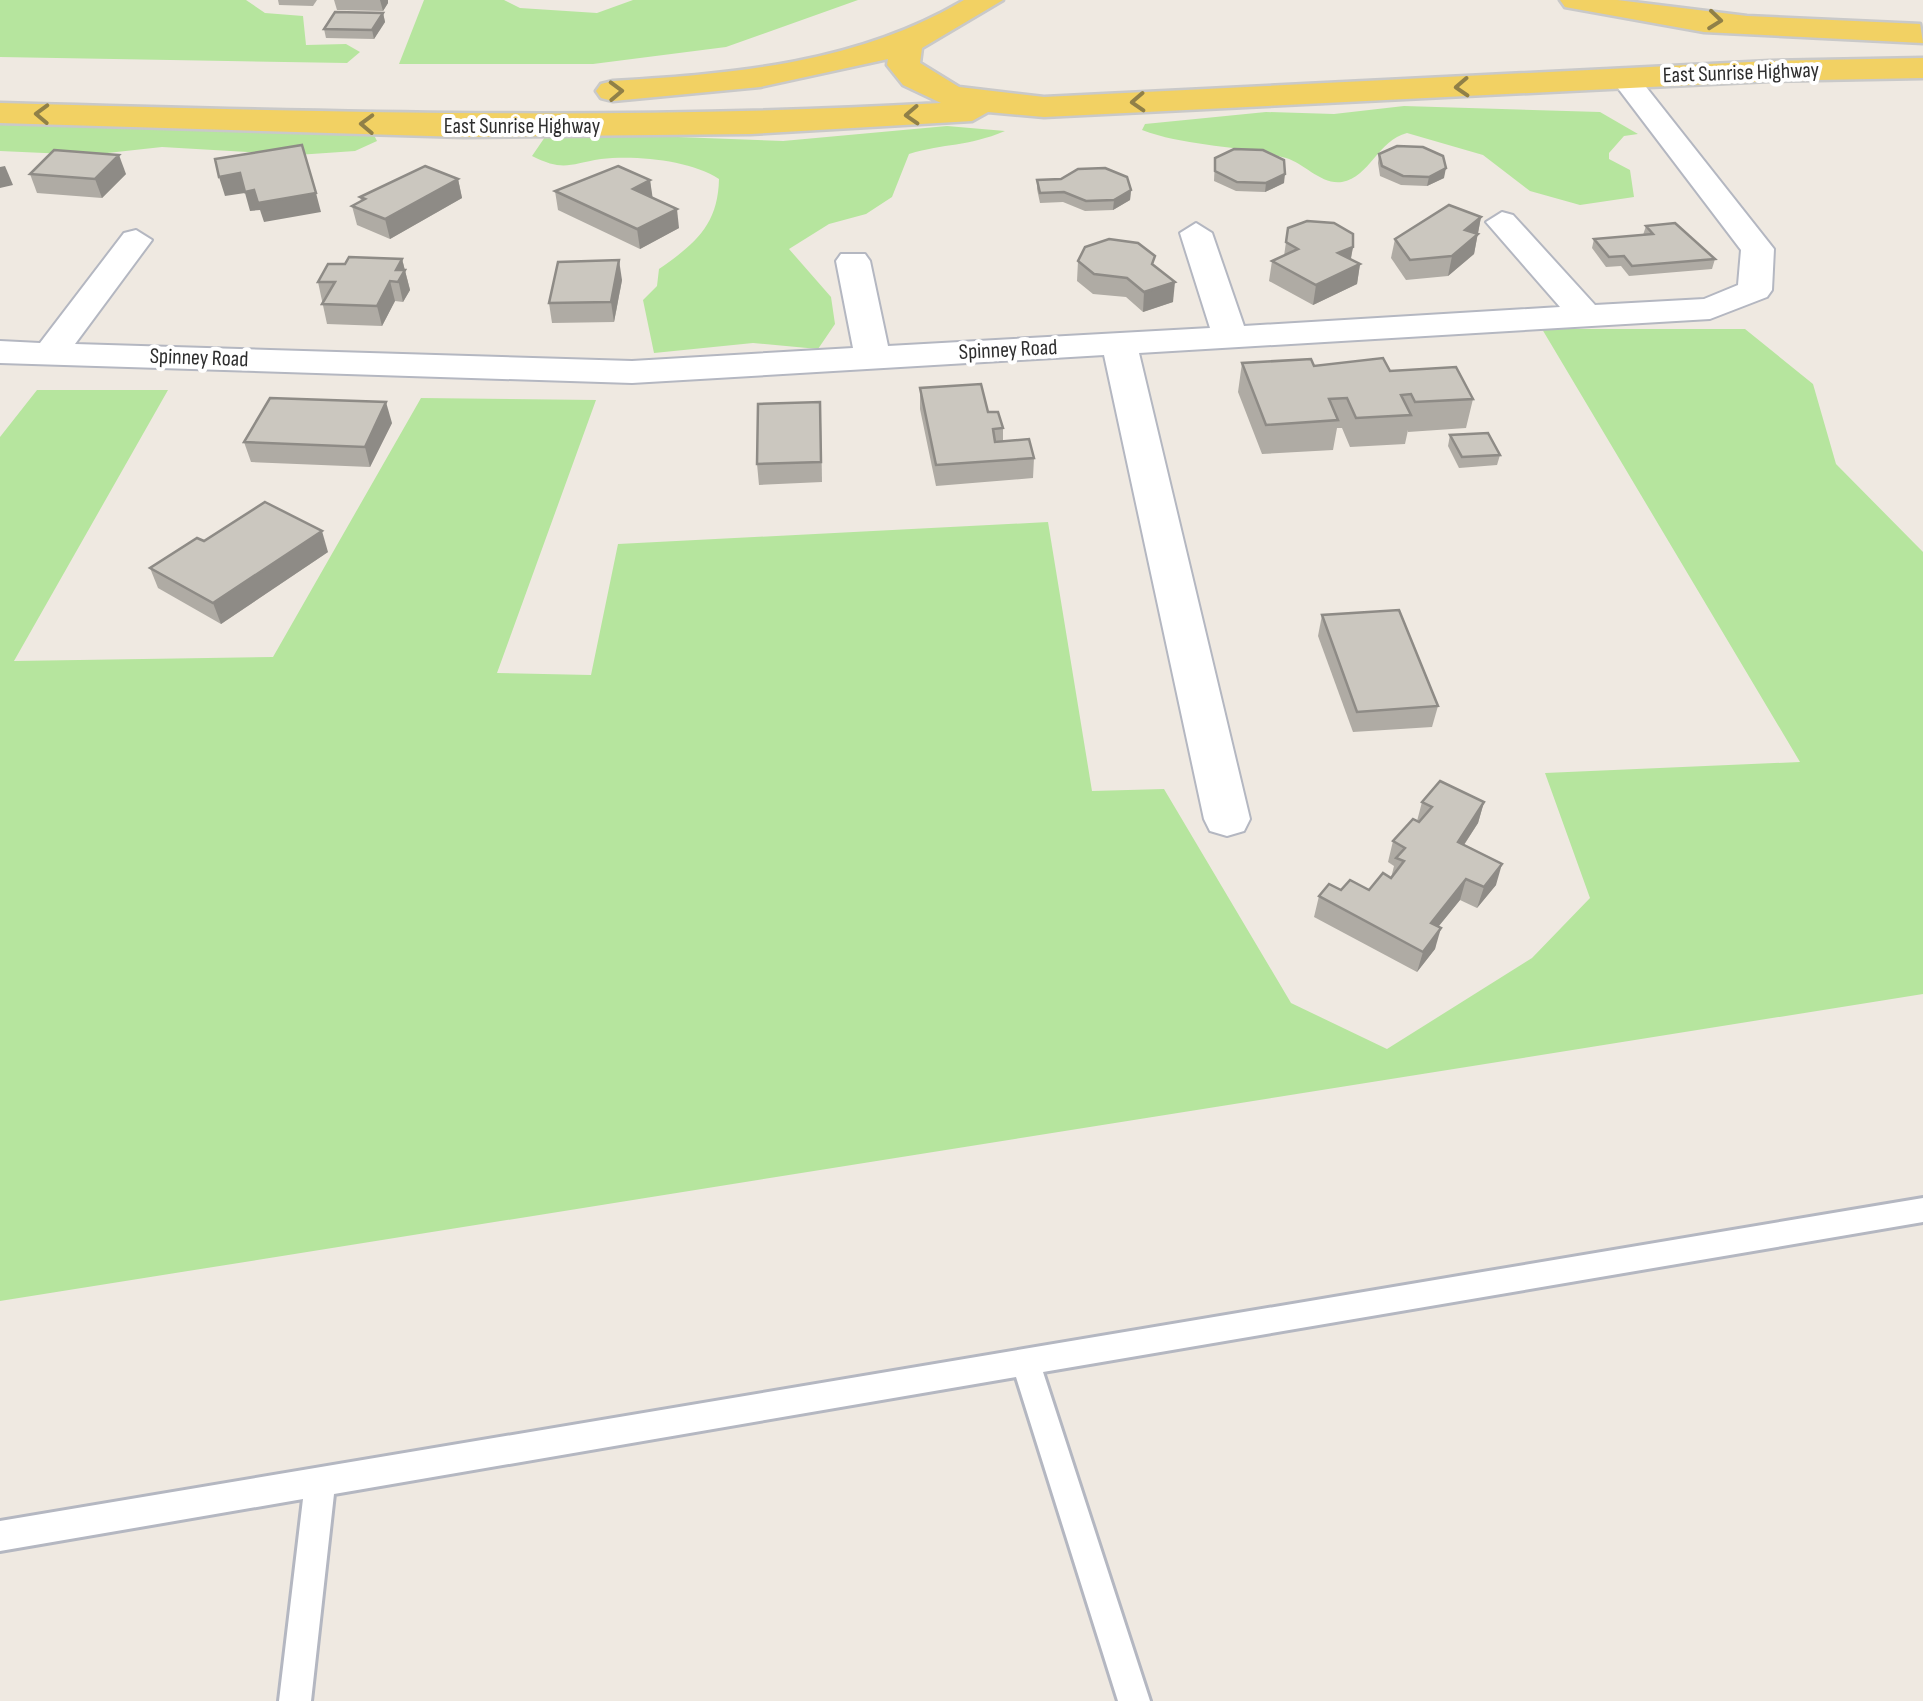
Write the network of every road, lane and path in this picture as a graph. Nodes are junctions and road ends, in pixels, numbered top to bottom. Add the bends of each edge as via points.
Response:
1 (986, 0) edge
2 (1580, 1) edge
3 (1923, 34) edge
4 (907, 44) junction
5 (1923, 68) edge
6 (1625, 79) junction
7 (1560, 82) junction
8 (251, 88) dead end
9 (577, 92) dead end
10 (540, 94) dead end
11 (1044, 107) junction
12 (0, 113) edge
13 (1502, 222) dead end
14 (1196, 233) dead end
15 (136, 240) dead end
16 (853, 261) dead end
17 (1586, 316) junction
18 (1230, 337) junction
19 (1119, 344) junction
20 (0, 352) edge
21 (50, 353) junction
22 (873, 358) junction
23 (1226, 819) dead end
24 (1923, 1210) edge
25 (1026, 1363) junction
26 (320, 1484) junction
27 (0, 1536) edge
28 (295, 1701) edge
29 (1134, 1701) edge

1 - 4 main road, East Sunrise Highway
2 -> 3 main road, East Sunrise Highway via 1814,30
2 - 7 main road via 1622,35 1607,59
9 -> 4 main road, East Sunrise Highway via 691,86
4 - 11 main road via 903,65 915,82 952,95
5 - 6 main road, East Sunrise Highway
6 - 7 main road, East Sunrise Highway
6 - 17 street, Spinney Road via 1758,249 1759,276 1755,290 1710,308
7 -> 11 main road, East Sunrise Highway
8 - 10 main road, East Sunrise Highway
11 -> 12 main road, East Sunrise Highway via 751,124 464,127
13 - 17 street
14 - 18 street
15 - 21 street
16 - 22 street
17 - 18 street, Spinney Road
18 - 19 street, Spinney Road
19 - 22 street, Spinney Road
19 - 23 street
20 - 21 street, Spinney Road
21 - 22 street, Spinney Road via 632,372
24 - 25 lane
25 - 26 lane
25 - 29 lane
26 - 27 lane
26 - 28 lane

